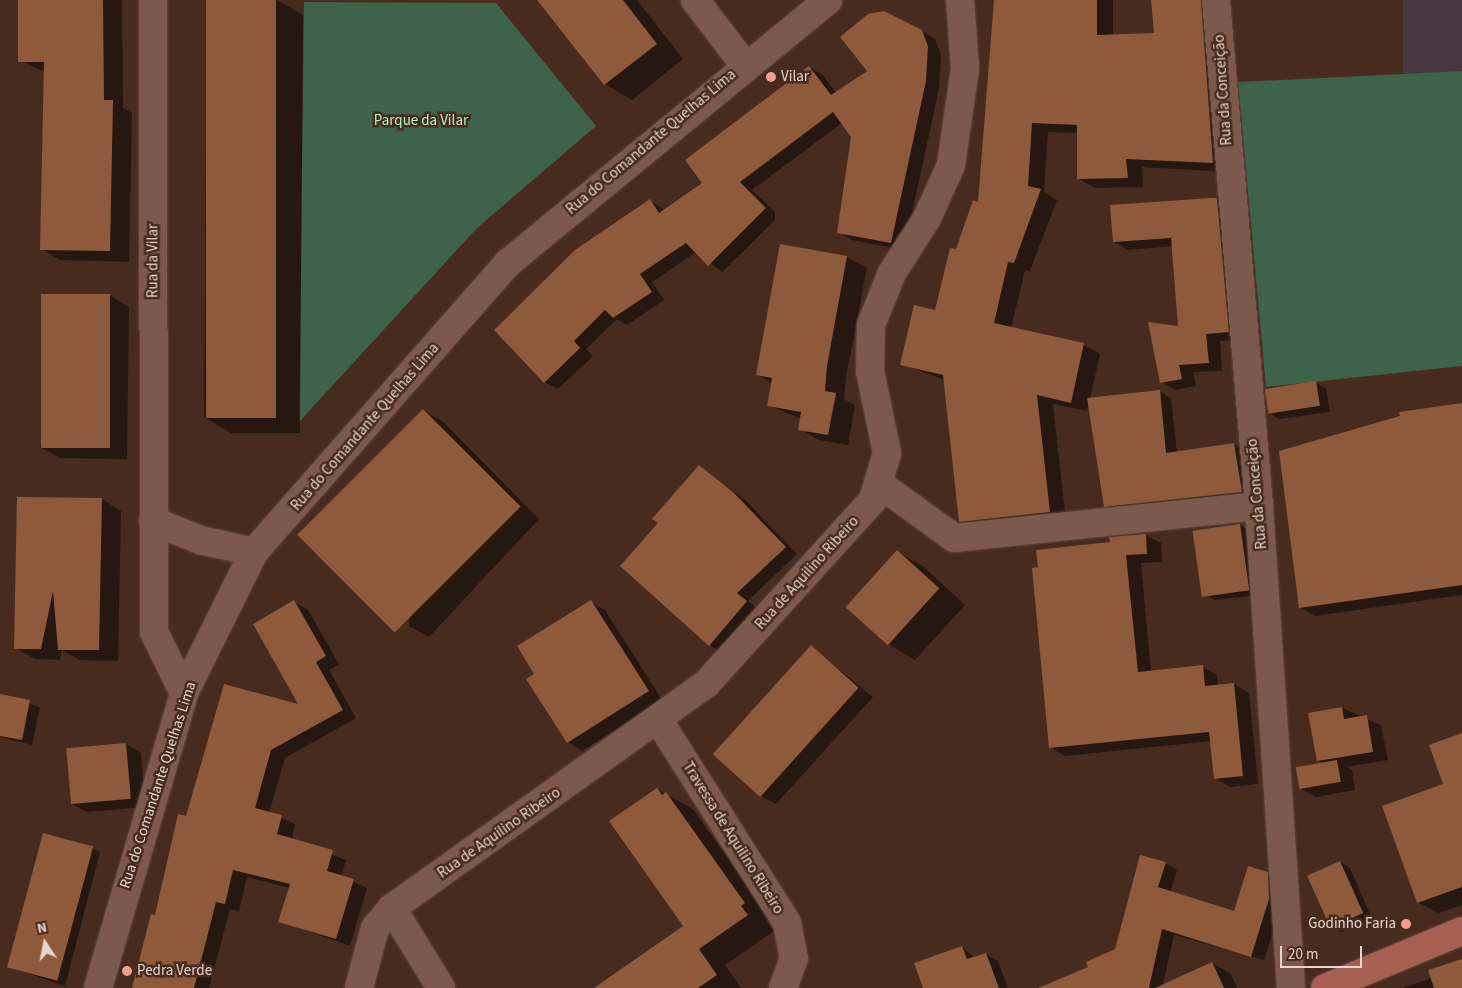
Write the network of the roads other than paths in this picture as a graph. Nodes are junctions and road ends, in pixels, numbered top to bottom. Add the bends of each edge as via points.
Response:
1 (153, 0) edge
2 (695, 0) edge
3 (828, 0) edge
4 (960, 0) edge
5 (1216, 0) edge
6 (744, 64) junction
7 (881, 485) junction
8 (1259, 506) junction
9 (153, 521) junction
10 (254, 552) junction
11 (184, 693) junction
12 (659, 721) junction
13 (392, 908) junction
14 (1462, 931) edge
15 (98, 988) edge
16 (359, 988) edge
17 (441, 988) edge
18 (783, 988) edge
19 (1291, 988) edge
20 (1325, 988) edge

1 - 9 street, Rua da Vilar
2 - 6 street
3 - 6 street, Rua do Comandante Quelhas Lima
4 - 7 street, Rua de Aquilino Ribeiro via 964,69 951,165 927,218 892,273 871,326 870,371 888,453
5 - 8 street, Rua da Conceição
6 - 10 street, Rua do Comandante Quelhas Lima via 508,264
7 - 8 street via 954,538
7 - 12 street, Rua de Aquilino Ribeiro via 873,500 706,684
8 - 19 street, Rua da Conceição
9 - 10 street via 200,540
9 - 11 street, Rua da Vilar via 154,632
10 - 11 street, Rua do Comandante Quelhas Lima
11 - 15 street, Rua do Comandante Quelhas Lima
12 - 13 street, Rua de Aquilino Ribeiro
12 - 18 street, Travessa de Aquilino Ribeiro via 787,923 794,958
13 - 16 street, Rua de Aquilino Ribeiro via 375,928
13 - 17 street
14 - 20 main road

